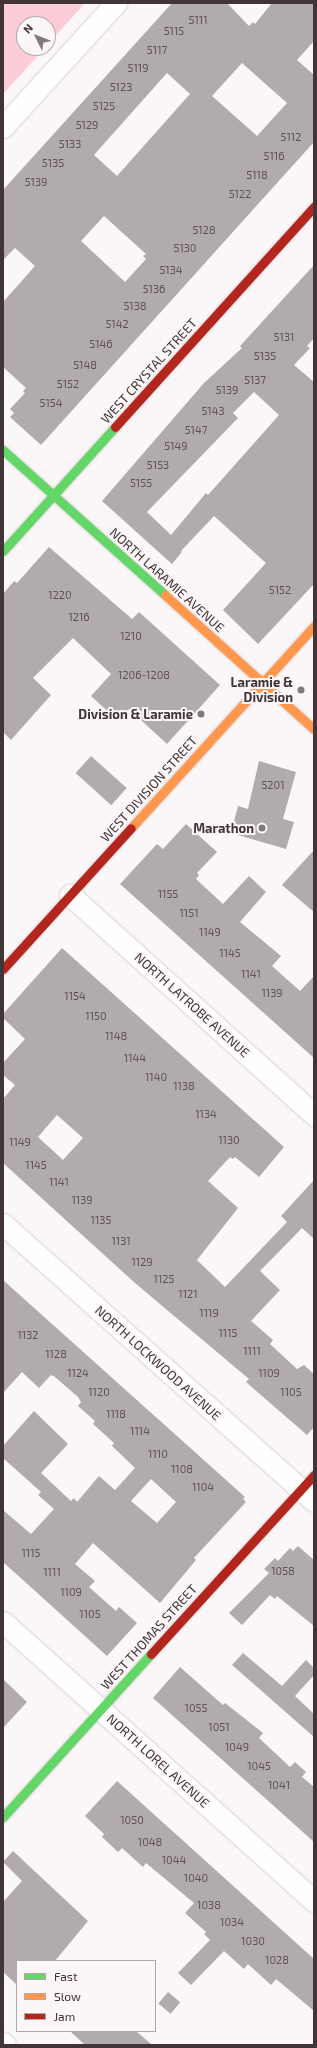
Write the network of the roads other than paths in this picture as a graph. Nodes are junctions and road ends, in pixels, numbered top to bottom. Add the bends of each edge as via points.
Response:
1 (116, 3) edge
2 (3, 127) edge
3 (314, 207) edge
4 (3, 450) edge
5 (54, 495) junction
6 (3, 551) edge
7 (314, 626) edge
8 (263, 683) junction
9 (314, 729) edge
10 (70, 895) junction
11 (3, 968) edge
12 (314, 1115) edge
13 (3, 1224) edge
14 (310, 1488) edge
15 (3, 1622) edge
16 (101, 1710) junction
17 (3, 1817) edge
18 (314, 1901) edge

1 - 2 street
3 - 5 street, WEST CRYSTAL STREET
4 - 5 street, NORTH LARAMIE AVENUE
5 - 6 street, WEST CRYSTAL STREET
5 - 8 street, NORTH LARAMIE AVENUE
7 - 8 street, WEST DIVISION STREET
8 - 9 street, NORTH LARAMIE AVENUE
8 - 10 street, WEST DIVISION STREET
10 - 11 street, WEST DIVISION STREET
10 - 12 street, NORTH LATROBE AVENUE
13 - 14 street, NORTH LOCKWOOD AVENUE
14 - 16 street, WEST THOMAS STREET
15 - 16 street, NORTH LOREL AVENUE
16 - 17 street, WEST THOMAS STREET
16 - 18 street, NORTH LOREL AVENUE

